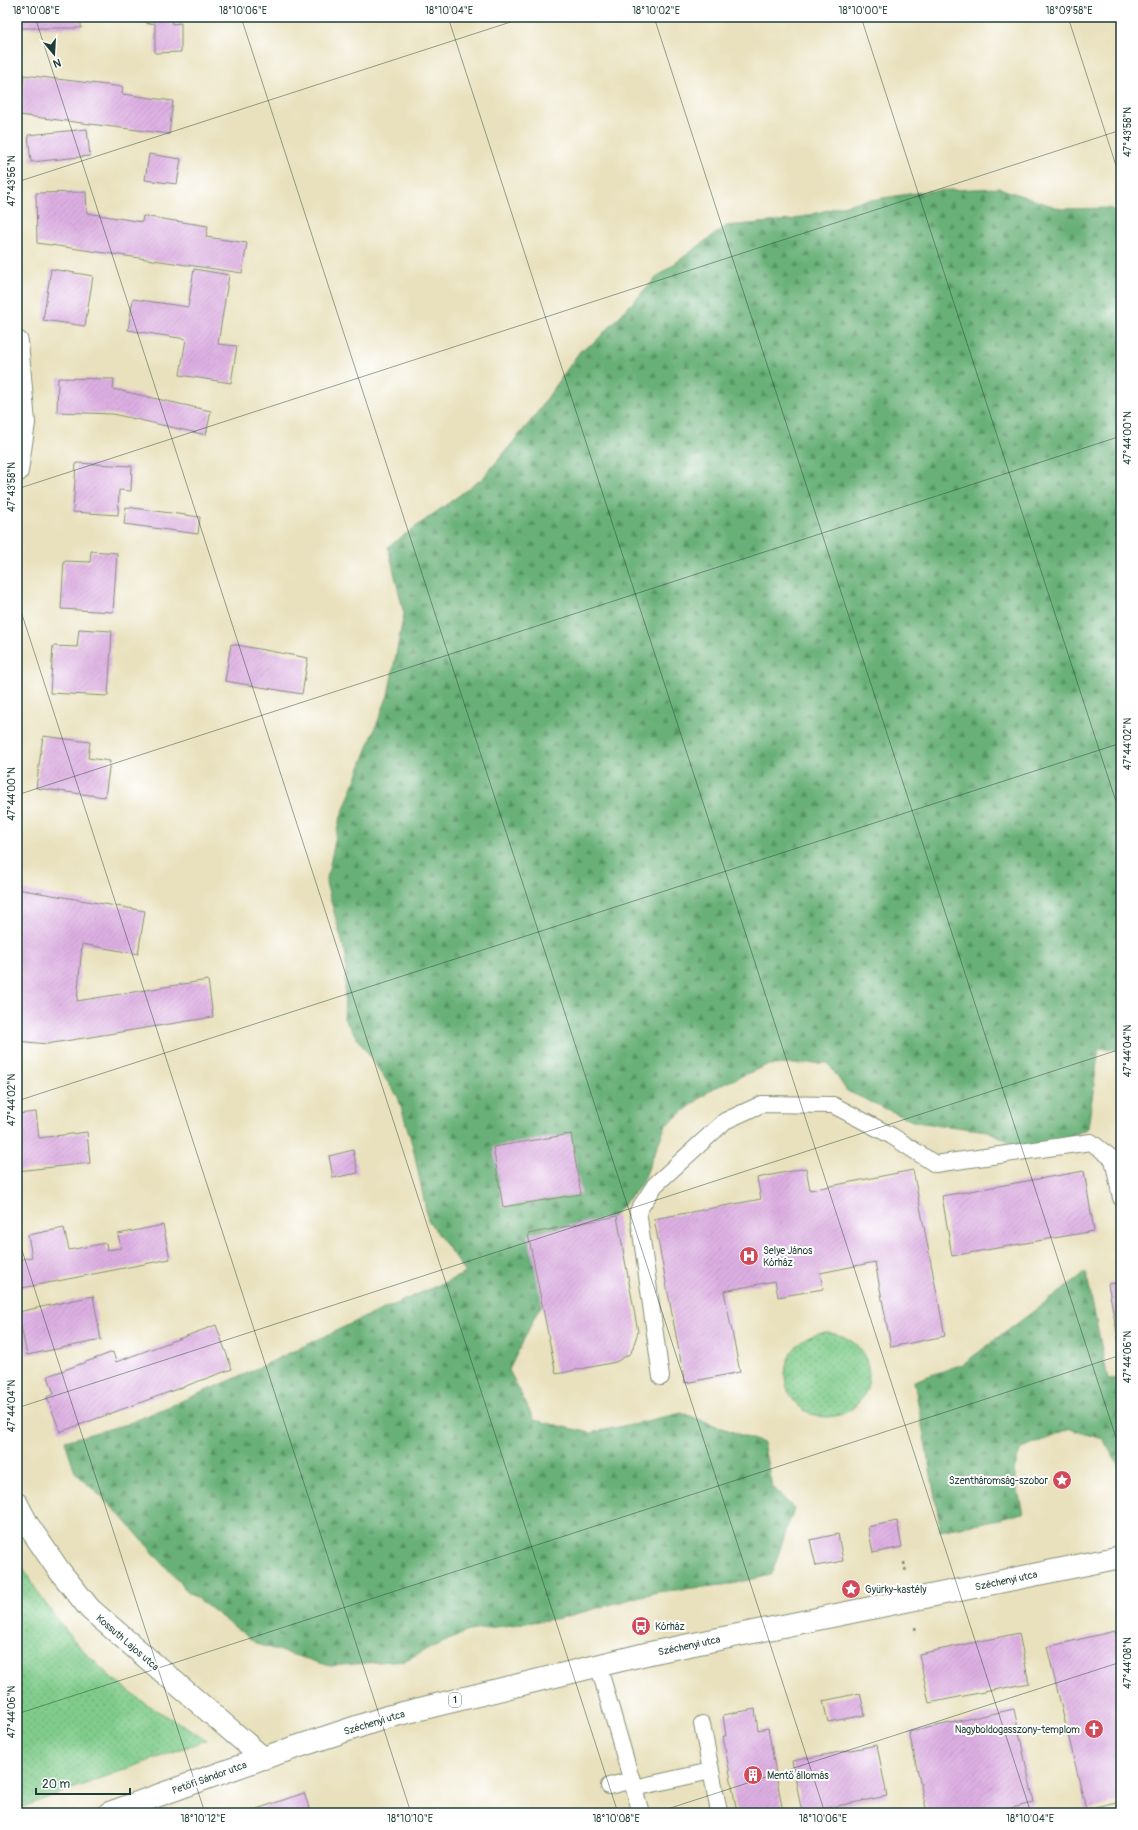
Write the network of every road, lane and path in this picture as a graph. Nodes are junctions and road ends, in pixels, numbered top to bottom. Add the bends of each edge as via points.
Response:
1 (17, 342) edge
2 (17, 470) edge
3 (1121, 1198) edge
4 (661, 1377) dead end
5 (17, 1504) edge
6 (1121, 1557) edge
7 (598, 1664) junction
8 (702, 1724) dead end
9 (263, 1758) junction
10 (711, 1771) junction
11 (633, 1784) junction
12 (609, 1786) dead end
13 (719, 1812) edge
14 (109, 1813) edge
15 (641, 1813) edge

1 - 2 main road via 24,423
3 - 4 lane via 1113,1159 1091,1142 935,1164 892,1136 833,1105 762,1104 725,1121 655,1185 638,1211
5 - 9 main road, Kossuth Lajos utca via 32,1532 90,1609
6 - 7 main road, Széchenyi utca / 1
7 - 9 main road, Széchenyi utca / 1 via 387,1717
7 - 11 lane
8 - 10 lane
9 - 14 main road, Petőfi Sándor utca / 1
10 - 11 lane
10 - 13 lane
11 - 12 lane
11 - 15 lane

